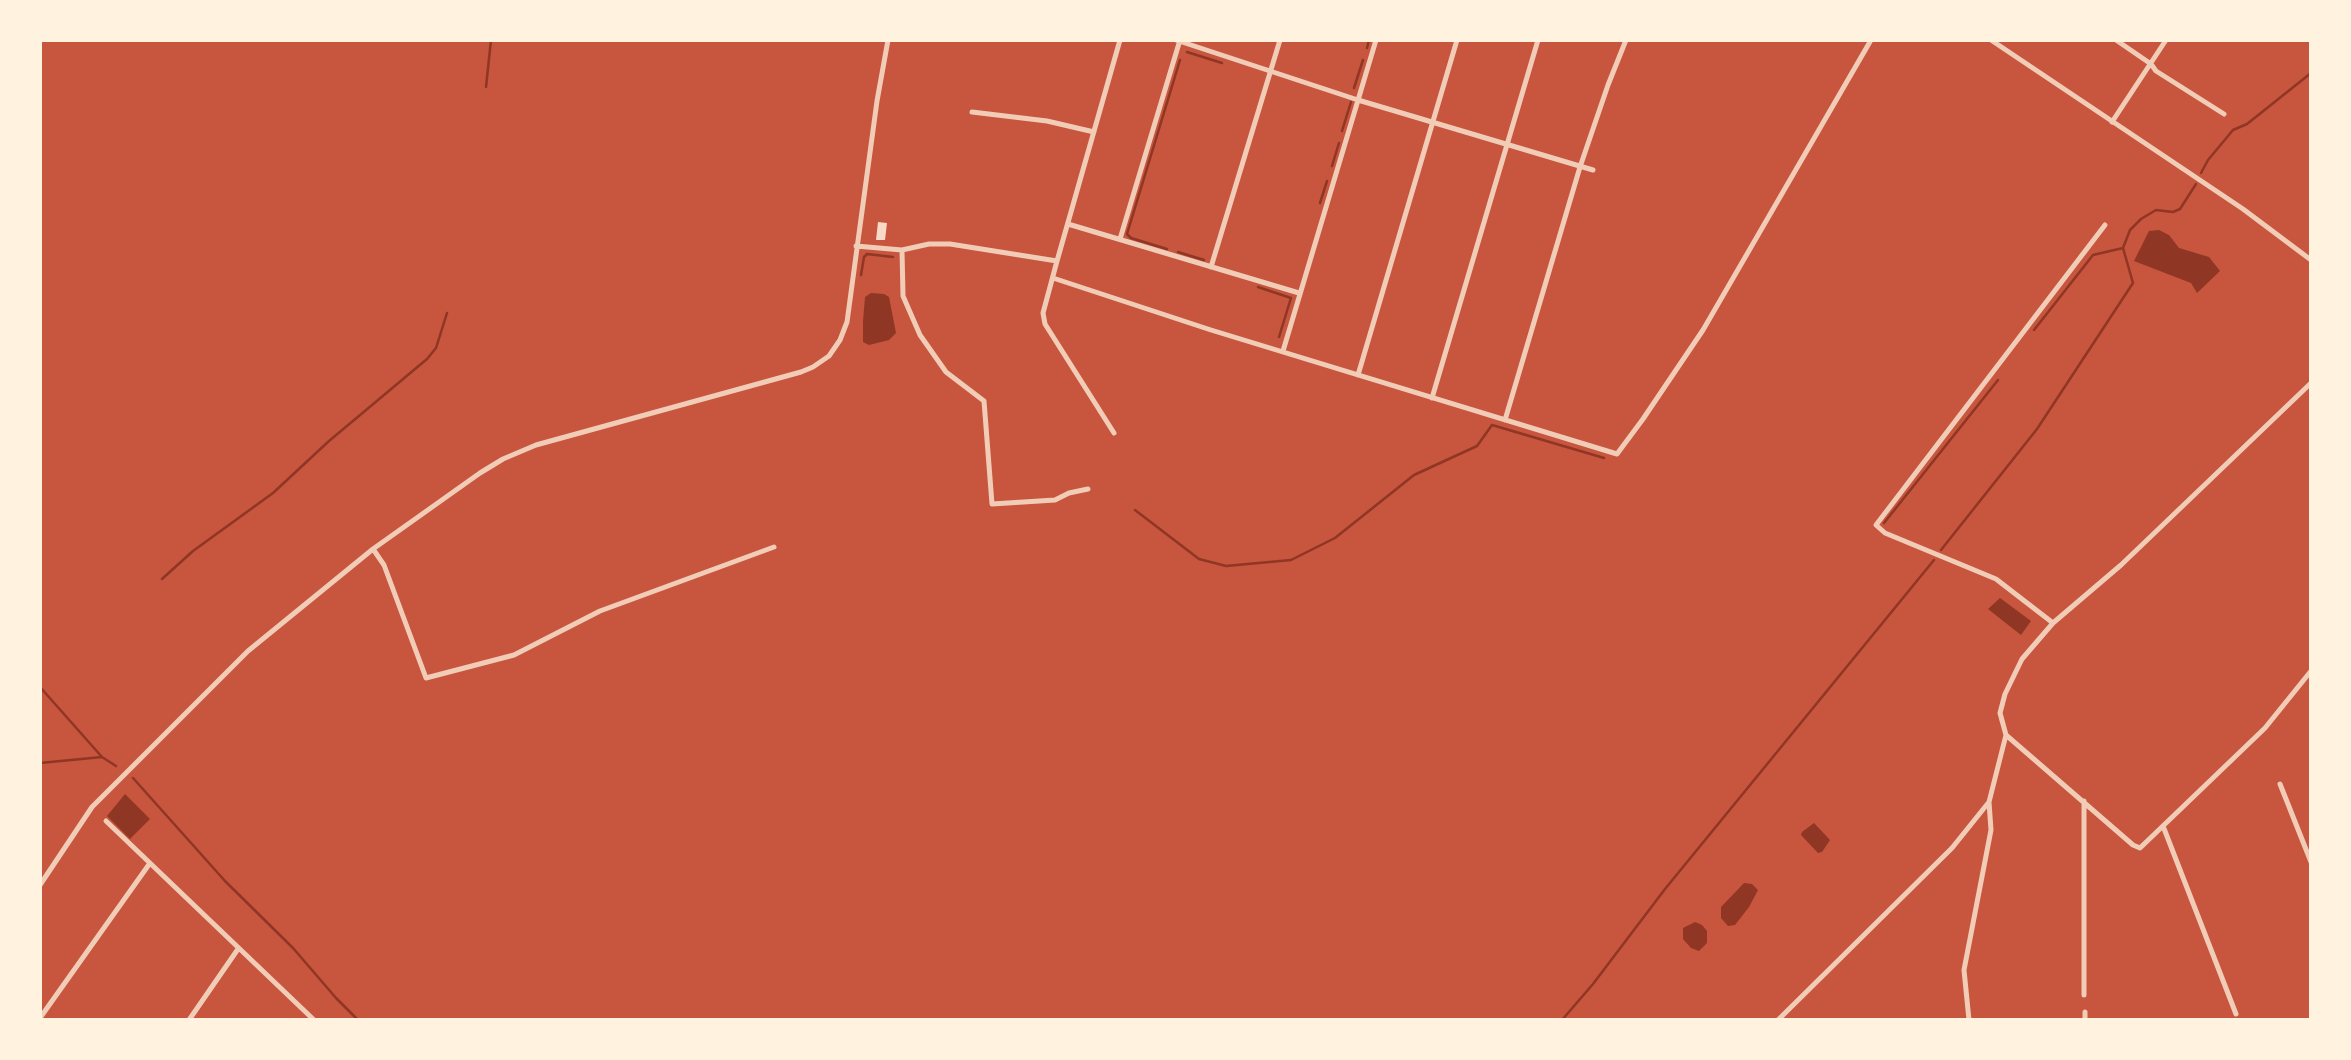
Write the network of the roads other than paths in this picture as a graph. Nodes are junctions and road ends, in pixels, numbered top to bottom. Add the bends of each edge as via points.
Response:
1 (888, 40) edge
2 (1120, 40) edge
3 (1280, 40) edge
4 (1376, 40) edge
5 (1457, 40) edge
6 (1538, 40) edge
7 (1626, 40) edge
8 (1871, 40) edge
9 (1991, 40) edge
10 (2116, 40) edge
11 (2166, 40) edge
12 (1179, 41) edge
13 (2151, 64) junction
14 (1271, 70) junction
15 (1358, 100) junction
16 (972, 112) dead end
17 (2224, 114) dead end
18 (1432, 122) junction
19 (2112, 122) junction
20 (1094, 132) junction
21 (1506, 144) junction
22 (1580, 167) junction
23 (1593, 170) dead end
24 (1068, 224) junction
25 (2105, 225) dead end
26 (1120, 239) junction
27 (856, 246) junction
28 (902, 250) junction
29 (2311, 260) edge
30 (1057, 261) junction
31 (1211, 267) junction
32 (1053, 278) junction
33 (1299, 293) junction
34 (1283, 351) junction
35 (1358, 375) junction
36 (2311, 383) edge
37 (1432, 398) junction
38 (1505, 421) junction
39 (1114, 433) dead end
40 (1088, 489) dead end
41 (774, 547) dead end
42 (373, 550) junction
43 (2053, 623) junction
44 (2311, 671) edge
45 (2006, 735) junction
46 (2280, 784) dead end
47 (2084, 801) junction
48 (1989, 802) junction
49 (106, 821) dead end
50 (2163, 826) junction
51 (2311, 862) edge
52 (150, 863) junction
53 (40, 885) edge
54 (238, 949) junction
55 (2084, 995) dead end
56 (2085, 1012) dead end
57 (2236, 1014) dead end
58 (40, 1018) edge
59 (188, 1020) edge
60 (314, 1020) edge
61 (1778, 1020) edge
62 (1969, 1020) edge
63 (2085, 1020) edge

1 - 27 street
2 - 20 street
3 - 14 street
4 - 15 street
5 - 18 street
6 - 21 street
7 - 22 street
8 - 38 street via 1703,330 1617,454
9 - 19 street
10 - 13 street
11 - 13 street
12 - 14 street
12 - 26 street
13 - 17 street
13 - 19 street
14 - 15 street
14 - 31 street
15 - 18 street
15 - 33 street
16 - 20 street
18 - 21 street
18 - 35 street
19 - 29 street via 2244,209
20 - 24 street
21 - 22 street
21 - 37 street
22 - 23 street
22 - 38 street
24 - 26 street
24 - 30 street
25 - 43 street via 1876,523 1885,533 1996,579
26 - 31 street
27 - 28 street
27 - 42 street via 845,329 837,346 819,364 519,451 480,473
28 - 30 street via 950,244
28 - 40 street via 903,296 920,335 946,372 984,401 992,504 1055,500
30 - 32 street
31 - 33 street
32 - 34 street
32 - 39 street via 1043,313 1045,324
33 - 34 street
34 - 35 street
35 - 37 street
36 - 43 street via 2121,565
37 - 38 street
41 - 42 street via 600,611 514,655 426,678 384,565
42 - 53 street via 248,652 92,807
43 - 45 street via 2022,659 2005,694 2000,713
44 - 50 street via 2265,729
45 - 47 street
45 - 48 street
46 - 51 street
47 - 50 street via 2140,848
47 - 55 street
48 - 61 street via 1952,848
48 - 62 street via 1992,830 1964,970
49 - 52 street
50 - 57 street
52 - 54 street
52 - 58 street
54 - 59 street
54 - 60 street
56 - 63 street

